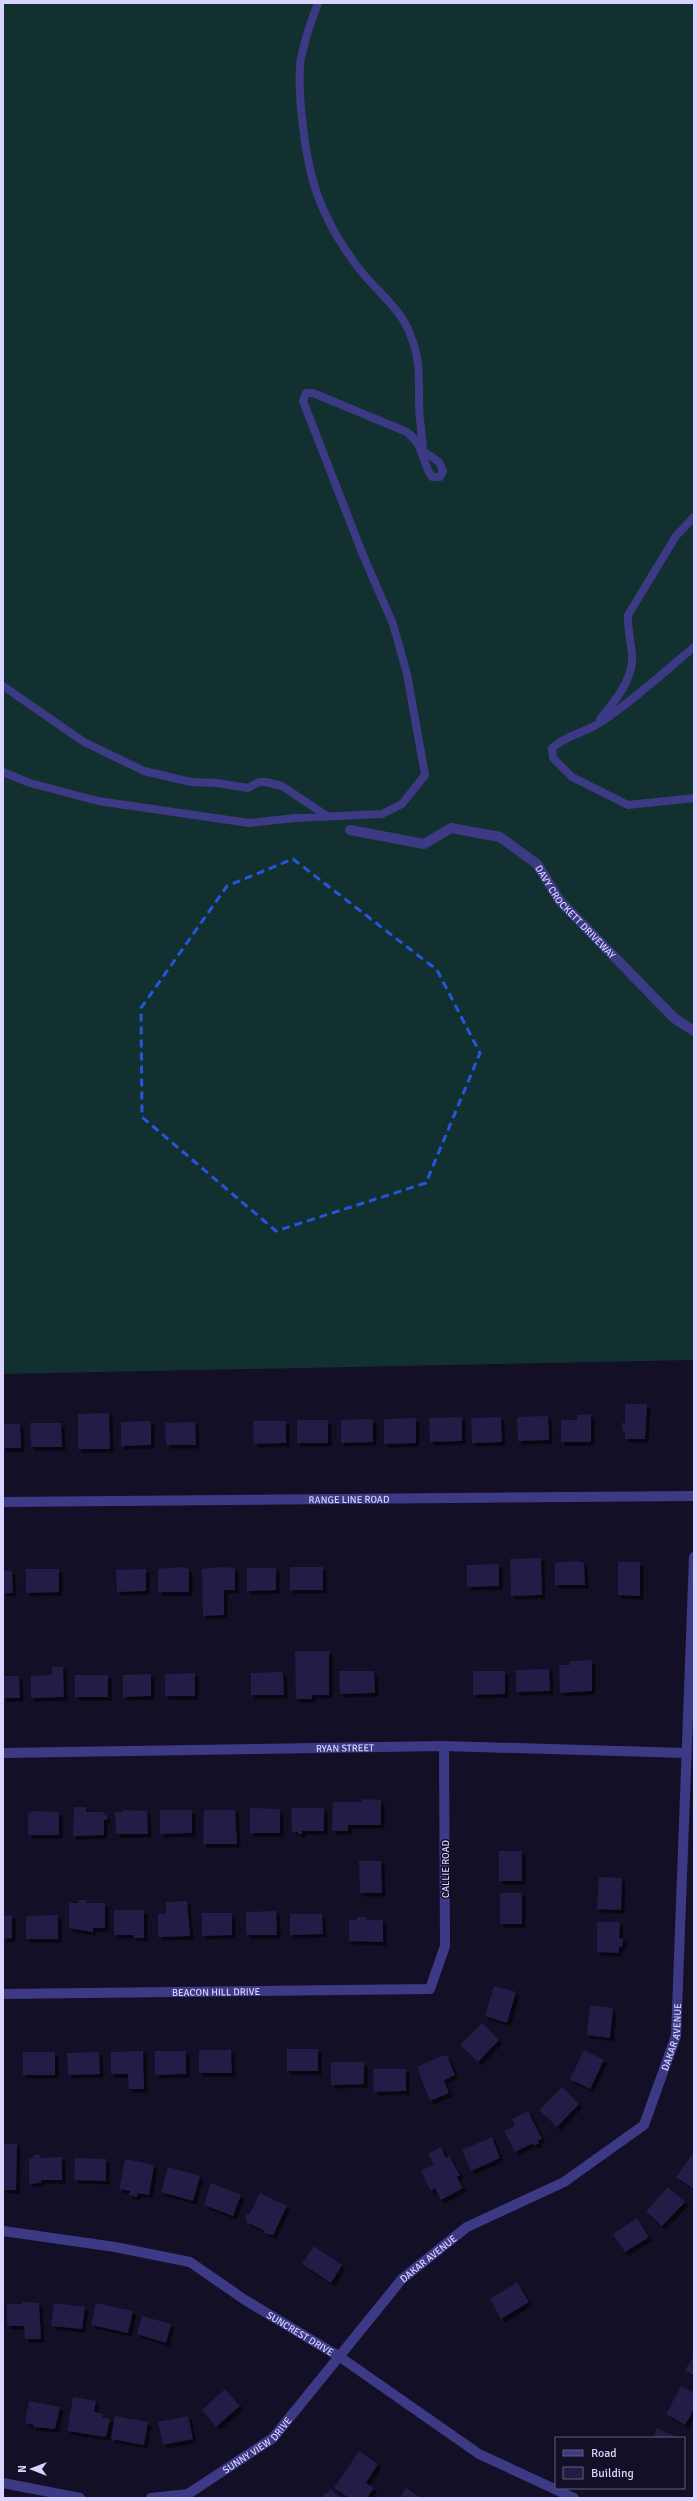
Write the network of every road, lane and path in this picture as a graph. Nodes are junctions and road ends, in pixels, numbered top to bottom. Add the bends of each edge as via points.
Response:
1 (318, 3) edge
2 (694, 518) edge
3 (694, 647) edge
4 (3, 686) edge
5 (593, 727) junction
6 (3, 772) edge
7 (694, 798) edge
8 (327, 816) junction
9 (350, 830) dead end
10 (694, 1031) edge
11 (694, 1496) edge
12 (3, 1502) edge
13 (694, 1557) edge
14 (444, 1746) junction
15 (3, 1753) edge
16 (686, 1753) junction
17 (430, 1989) joint
18 (3, 1994) edge
19 (3, 2231) edge
20 (340, 2357) junction
21 (3, 2483) edge
22 (80, 2498) edge
23 (151, 2498) edge
24 (574, 2498) edge

1 - 8 lane via 301,59 300,94 310,178 331,226 357,266 399,313 408,329 421,375 419,400 423,451 439,462 443,471 440,477 432,477 427,470 417,440 407,432 329,398 306,393 303,401 393,624 407,674 425,775 402,804 382,814
2 - 5 lane via 676,536 628,615 627,630 632,662 627,678 614,703
3 - 5 lane via 633,700
4 - 8 lane via 84,742 144,771 191,782 248,788 259,782 266,782 282,786
5 - 7 lane via 565,737 552,748 553,758 572,777 628,805
6 - 8 lane via 30,783 98,801 204,816 249,822
9 - 10 street, DAVY CROCKETT DRIVEWAY via 424,844 451,828 500,837 537,864 560,902 674,1018
11 - 12 street, RANGE LINE ROAD
13 - 16 street, DAKAR AVENUE
14 - 15 street, RYAN STREET
14 - 16 street, RYAN STREET
14 - 17 street, CALLIE ROAD via 445,1946
16 - 20 street, DAKAR AVENUE via 676,2036 644,2125 564,2182 467,2227 402,2279
17 - 18 street, BEACON HILL DRIVE
19 - 20 street, SUNCREST DRIVE via 115,2247 190,2262 245,2300
20 - 23 street, SUNNY VIEW DRIVE via 273,2438 188,2494
20 - 24 street, SUNCREST DRIVE via 479,2454
21 - 22 street

